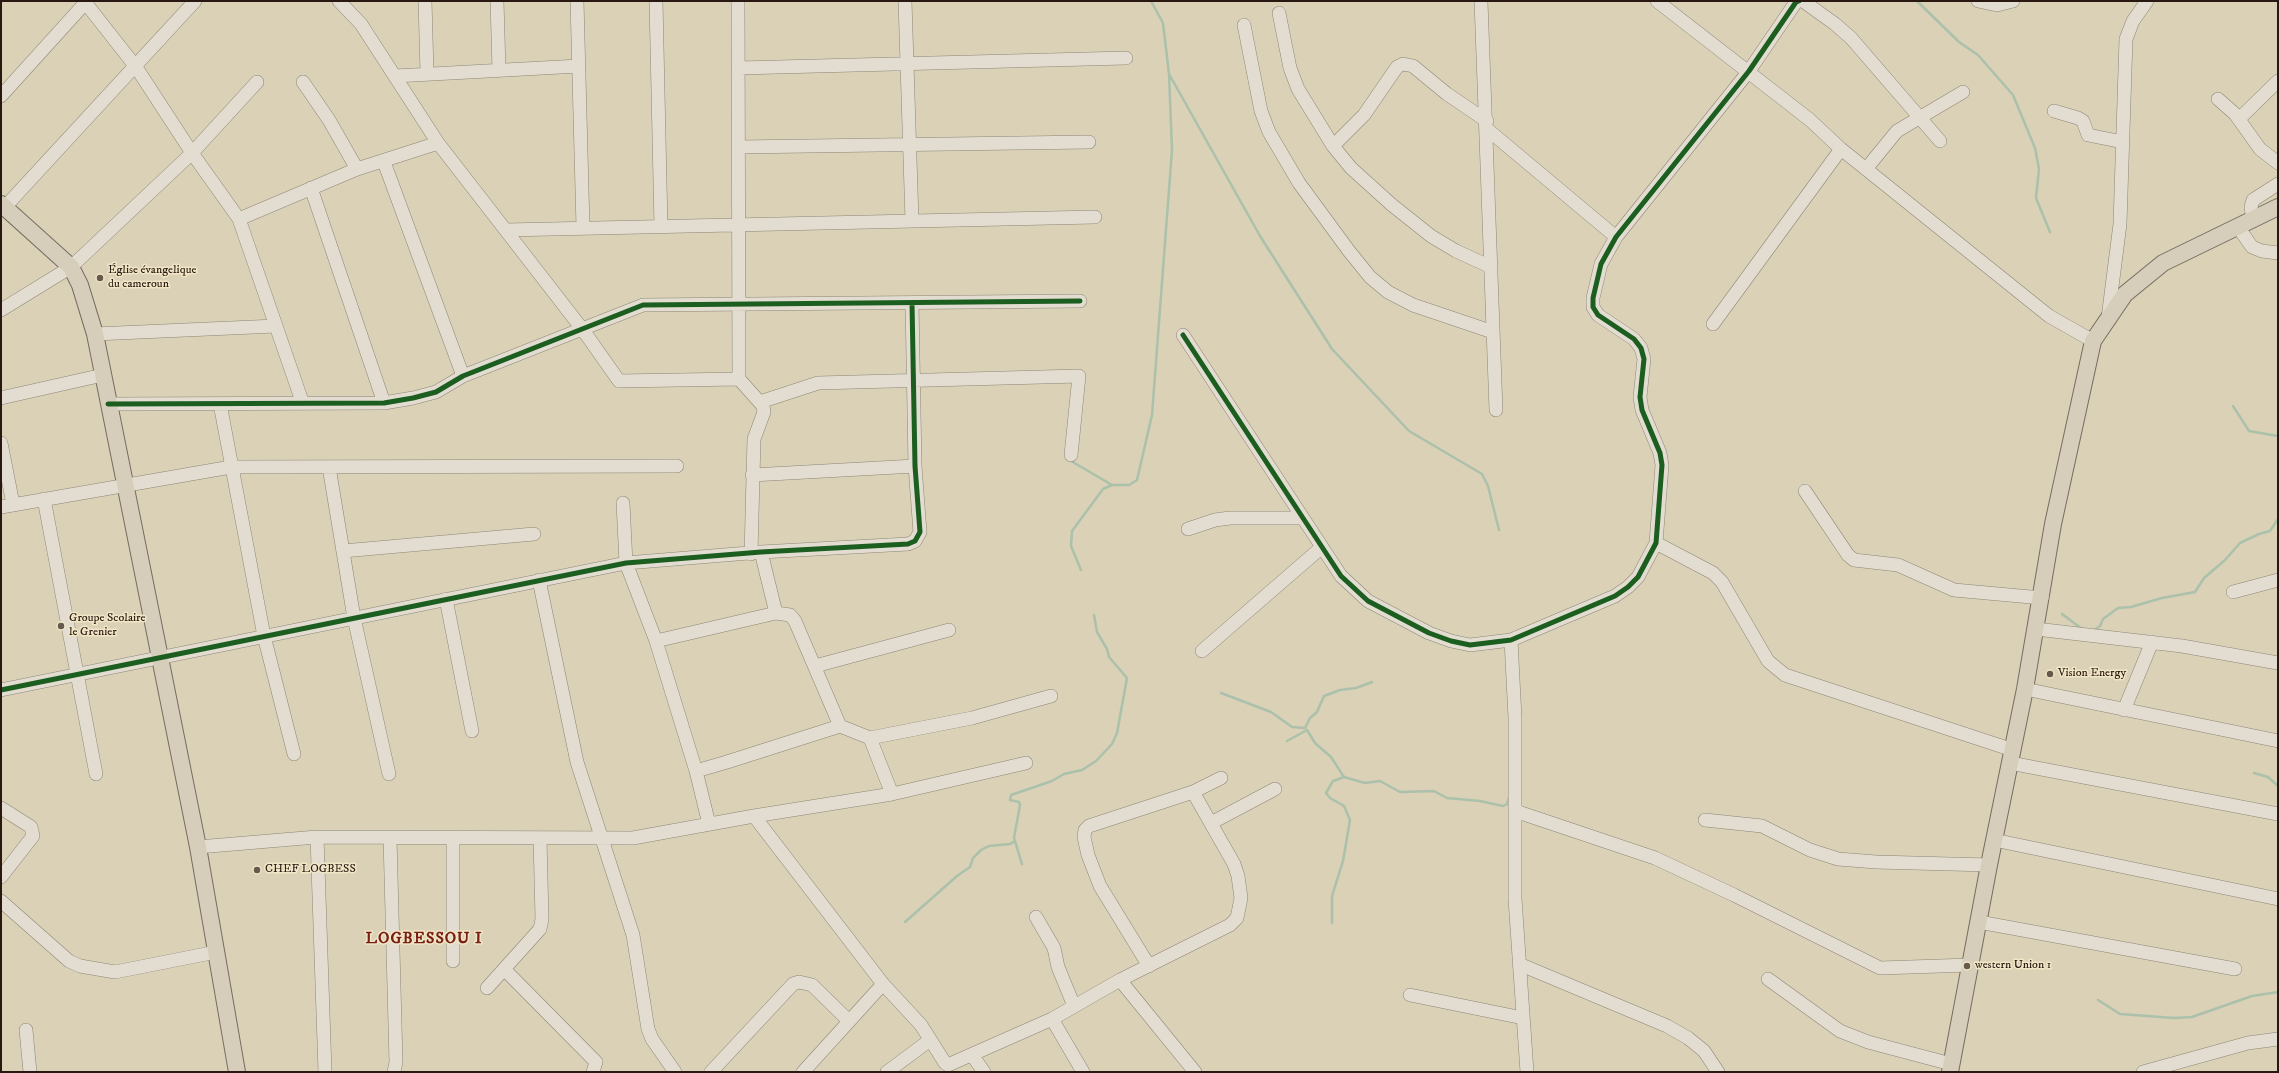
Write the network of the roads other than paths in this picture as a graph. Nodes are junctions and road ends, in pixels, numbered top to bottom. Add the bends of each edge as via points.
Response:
1 (194, 1) edge
2 (339, 1) edge
3 (425, 1) edge
4 (497, 1) edge
5 (577, 1) edge
6 (656, 1) edge
7 (738, 1) edge
8 (905, 1) edge
9 (1481, 1) edge
10 (1657, 1) edge
11 (1799, 1) edge
12 (1978, 1) edge
13 (2013, 1) edge
14 (2147, 1) edge
15 (86, 2) edge
16 (1279, 13) dead end
17 (1244, 25) dead end
18 (1126, 58) dead end
19 (907, 65) junction
20 (579, 66) junction
21 (136, 67) junction
22 (738, 68) junction
23 (499, 70) junction
24 (1749, 70) junction
25 (427, 73) junction
26 (395, 76) junction
27 (2278, 81) edge
28 (257, 82) dead end
29 (303, 82) dead end
30 (1963, 92) dead end
31 (1, 96) edge
32 (2218, 99) dead end
33 (2054, 111) dead end
34 (1920, 117) junction
35 (2239, 119) junction
36 (1487, 125) junction
37 (1940, 140) dead end
38 (1089, 142) dead end
39 (2123, 142) junction
40 (438, 143) junction
41 (910, 145) junction
42 (1333, 146) junction
43 (739, 147) junction
44 (1841, 149) junction
45 (192, 152) junction
46 (384, 162) junction
47 (2278, 163) edge
48 (357, 169) junction
49 (1866, 169) junction
50 (2278, 184) edge
51 (311, 188) junction
52 (3, 206) edge
53 (2278, 207) edge
54 (1095, 217) dead end
55 (239, 219) junction
56 (2252, 220) junction
57 (912, 221) junction
58 (739, 225) junction
59 (661, 227) junction
60 (2238, 227) junction
61 (583, 228) junction
62 (506, 230) junction
63 (1616, 237) junction
64 (2278, 254) edge
65 (71, 267) junction
66 (1491, 267) junction
67 (1080, 301) dead end
68 (912, 303) junction
69 (739, 304) junction
70 (1, 310) edge
71 (2108, 318) junction
72 (1713, 324) dead end
73 (276, 326) junction
74 (583, 330) junction
75 (1493, 332) junction
76 (95, 334) junction
77 (1183, 335) dead end
78 (2093, 341) junction
79 (103, 375) junction
80 (463, 376) junction
81 (739, 379) junction
82 (914, 379) junction
83 (1, 398) edge
84 (760, 402) junction
85 (384, 403) junction
86 (108, 404) junction
87 (220, 404) junction
88 (303, 404) junction
89 (1496, 410) dead end
90 (1, 443) edge
91 (1071, 455) dead end
92 (677, 466) dead end
93 (915, 466) junction
94 (231, 467) junction
95 (329, 467) junction
96 (752, 475) junction
97 (124, 485) junction
98 (1805, 491) dead end
99 (44, 499) junction
100 (622, 503) dead end
101 (7, 506) edge
102 (1302, 518) junction
103 (1188, 529) dead end
104 (534, 534) dead end
105 (1656, 543) junction
106 (1322, 547) junction
107 (343, 552) junction
108 (756, 553) junction
109 (626, 562) junction
110 (539, 580) junction
111 (2278, 580) edge
112 (2233, 592) dead end
113 (2042, 598) junction
114 (446, 600) junction
115 (776, 613) junction
116 (354, 616) junction
117 (2036, 629) junction
118 (949, 630) dead end
119 (264, 636) junction
120 (1511, 640) junction
121 (656, 641) junction
122 (2152, 642) junction
123 (1202, 651) dead end
124 (159, 658) junction
125 (2278, 663) edge
126 (814, 666) junction
127 (77, 674) junction
128 (2025, 689) junction
129 (1, 690) edge
130 (1051, 696) dead end
131 (2124, 710) junction
132 (840, 726) junction
133 (472, 731) dead end
134 (870, 738) junction
135 (2278, 742) edge
136 (294, 754) dead end
137 (2012, 756) junction
138 (1026, 764) dead end
139 (696, 771) junction
140 (96, 774) dead end
141 (389, 774) dead end
142 (1221, 778) dead end
143 (1275, 788) dead end
144 (1193, 792) junction
145 (892, 794) junction
146 (1, 808) edge
147 (1515, 812) junction
148 (2278, 814) edge
149 (754, 816) junction
150 (1705, 820) dead end
151 (709, 824) junction
152 (1211, 824) junction
153 (317, 837) junction
154 (390, 838) junction
155 (453, 838) junction
156 (540, 838) junction
157 (600, 838) junction
158 (1994, 840) junction
159 (198, 847) junction
160 (1989, 865) junction
161 (1, 877) edge
162 (2278, 899) edge
163 (1, 901) edge
164 (1036, 917) dead end
165 (1979, 922) junction
166 (216, 952) junction
167 (453, 961) dead end
168 (1520, 964) junction
169 (1970, 965) junction
170 (1149, 966) junction
171 (504, 969) junction
172 (2235, 970) dead end
173 (1768, 979) dead end
174 (1120, 980) junction
175 (883, 984) junction
176 (487, 988) dead end
177 (1410, 995) dead end
178 (1074, 1006) junction
179 (1523, 1018) junction
180 (1052, 1019) junction
181 (849, 1021) junction
182 (26, 1030) dead end
183 (2278, 1039) edge
184 (930, 1040) junction
185 (972, 1055) junction
186 (1951, 1068) edge
187 (2163, 1069) edge
188 (30, 1072) edge
189 (237, 1072) edge
190 (325, 1072) edge
191 (394, 1072) edge
192 (593, 1072) edge
193 (675, 1072) edge
194 (711, 1072) edge
195 (803, 1072) edge
196 (887, 1072) edge
197 (984, 1072) edge
198 (1083, 1072) edge
199 (1194, 1072) edge
200 (1527, 1072) edge
201 (1718, 1072) edge
202 (2143, 1072) edge

1 - 21 street
2 - 26 street via 361,24
3 - 25 street
4 - 23 street
5 - 20 street
6 - 59 street
7 - 22 street
8 - 19 street
9 - 36 street
10 - 24 street
11 - 24 street
11 - 34 street via 1851,38
12 - 13 street via 1997,5
14 - 39 street via 2133,22 2126,39
15 - 21 street
15 - 31 street
16 - 42 street via 1290,68 1298,88
17 - 75 street via 1261,111 1268,132 1299,183 1370,277 1388,292 1413,305
18 - 19 street
19 - 22 street
19 - 41 street
20 - 23 street
20 - 61 street
21 - 45 street
21 - 52 street
22 - 43 street
23 - 25 street
24 - 44 street
24 - 63 street
25 - 26 street
26 - 40 street
27 - 35 street
28 - 45 street
29 - 48 street via 329,120
30 - 34 street
32 - 35 street
33 - 39 street via 2078,118 2083,122 2088,135
34 - 37 street
34 - 49 street via 1897,131
35 - 47 street via 2260,149
36 - 42 street via 1413,66 1403,64 1397,67 1364,115
36 - 63 street
36 - 66 street
38 - 41 street
39 - 71 street via 2120,224
40 - 46 street
40 - 62 street
41 - 43 street
41 - 57 street
42 - 66 street via 1351,168 1431,236 1456,252
43 - 58 street
44 - 49 street
44 - 72 street
45 - 55 street
45 - 65 street
46 - 48 street
46 - 80 street
48 - 51 street
49 - 78 street via 2049,316
50 - 56 street via 2253,200
51 - 55 street
51 - 85 street
52 - 65 main road
53 - 56 main road
54 - 57 street
55 - 73 street
56 - 60 main road
57 - 58 street
58 - 59 street
58 - 69 street
59 - 61 street
60 - 64 street via 2252,247 2262,252
60 - 71 main road via 2163,264 2126,294
61 - 62 street
62 - 74 street
63 - 105 street via 1601,264 1593,306 1598,315 1634,339 1641,348 1644,359 1640,397 1642,410 1660,453 1662,465
65 - 70 street
65 - 76 main road
66 - 75 street
67 - 68 street
68 - 69 street
68 - 82 street
69 - 74 street via 643,305
69 - 81 street
71 - 78 main road
73 - 76 street
73 - 88 street
74 - 80 street
74 - 81 street via 619,381
75 - 89 street
76 - 79 main road
77 - 102 street
78 - 113 main road via 2053,524
79 - 83 street
79 - 86 main road
80 - 85 street via 436,392
81 - 84 street
82 - 84 street via 818,383
82 - 91 street via 1079,376
82 - 93 street
84 - 96 street via 764,412 755,432
85 - 88 street
86 - 87 street
86 - 97 main road
87 - 88 street
87 - 94 street
90 - 101 street
92 - 95 street
93 - 96 street
93 - 108 street via 920,532 914,541 908,544
94 - 95 street
94 - 97 street
94 - 119 street
95 - 107 street
96 - 108 street
97 - 99 street
97 - 124 main road
98 - 113 street via 1854,560 1898,565 1954,590
99 - 101 street
99 - 127 street
100 - 109 street
102 - 103 street via 1230,518
102 - 106 street
104 - 107 street
105 - 120 street via 1638,577 1628,588 1615,596
105 - 137 street via 1713,573 1722,582 1768,661 1785,675
106 - 120 street via 1353,589 1368,600 1429,633 1470,645
106 - 123 street
107 - 116 street
108 - 109 street
108 - 115 street
109 - 110 street
109 - 116 street via 507,582
109 - 121 street
110 - 114 street
110 - 157 street via 577,762
111 - 112 street
113 - 117 main road
114 - 116 street
114 - 133 street
115 - 121 street
115 - 126 street via 790,616 795,621
116 - 119 street
116 - 141 street
117 - 122 street
117 - 128 main road
118 - 126 street
119 - 124 street
119 - 136 street
120 - 147 street via 1515,718
121 - 139 street
122 - 125 street
122 - 131 street
124 - 127 street
124 - 159 main road
126 - 132 street
127 - 129 street
127 - 140 street
128 - 131 street
128 - 137 main road
130 - 134 street via 972,718
131 - 135 street
132 - 134 street
132 - 139 street
134 - 145 street
137 - 148 street
137 - 158 main road
138 - 145 street
139 - 151 street
142 - 144 street
143 - 152 street
144 - 152 street
144 - 170 street via 1089,826 1084,837 1100,886
145 - 149 street
146 - 161 street via 30,827 33,836
147 - 168 street via 1515,899
147 - 169 street via 1655,858 1880,968
149 - 151 street
149 - 175 street
150 - 160 street via 1762,826 1810,850 1838,859
151 - 157 street via 633,838
152 - 170 street via 1238,876 1241,898 1237,918 1230,925
153 - 154 street
153 - 159 street
153 - 190 street
154 - 155 street
154 - 191 street via 396,1062
155 - 156 street
155 - 167 street
156 - 157 street
156 - 171 street via 540,930
157 - 193 street via 633,935 648,1029
158 - 160 main road
158 - 162 street
159 - 166 main road
160 - 165 main road
163 - 166 street via 70,961 87,968 115,972
164 - 178 street via 1054,948 1058,966
165 - 169 main road
165 - 172 street
166 - 189 main road
168 - 179 street
168 - 201 street via 1667,1026 1688,1038 1704,1052
169 - 186 main road
170 - 174 street
171 - 176 street
171 - 192 street via 596,1062
173 - 186 street via 1840,1030 1868,1042
174 - 178 street
174 - 199 street
175 - 181 street
175 - 184 street
177 - 179 street
178 - 180 street
179 - 200 street
180 - 185 street
180 - 198 street
181 - 194 street via 812,985 799,982 793,984
181 - 195 street
182 - 188 street
183 - 187 street via 2248,1043
184 - 185 street via 944,1063 948,1065
184 - 196 street
185 - 197 street
187 - 202 street

